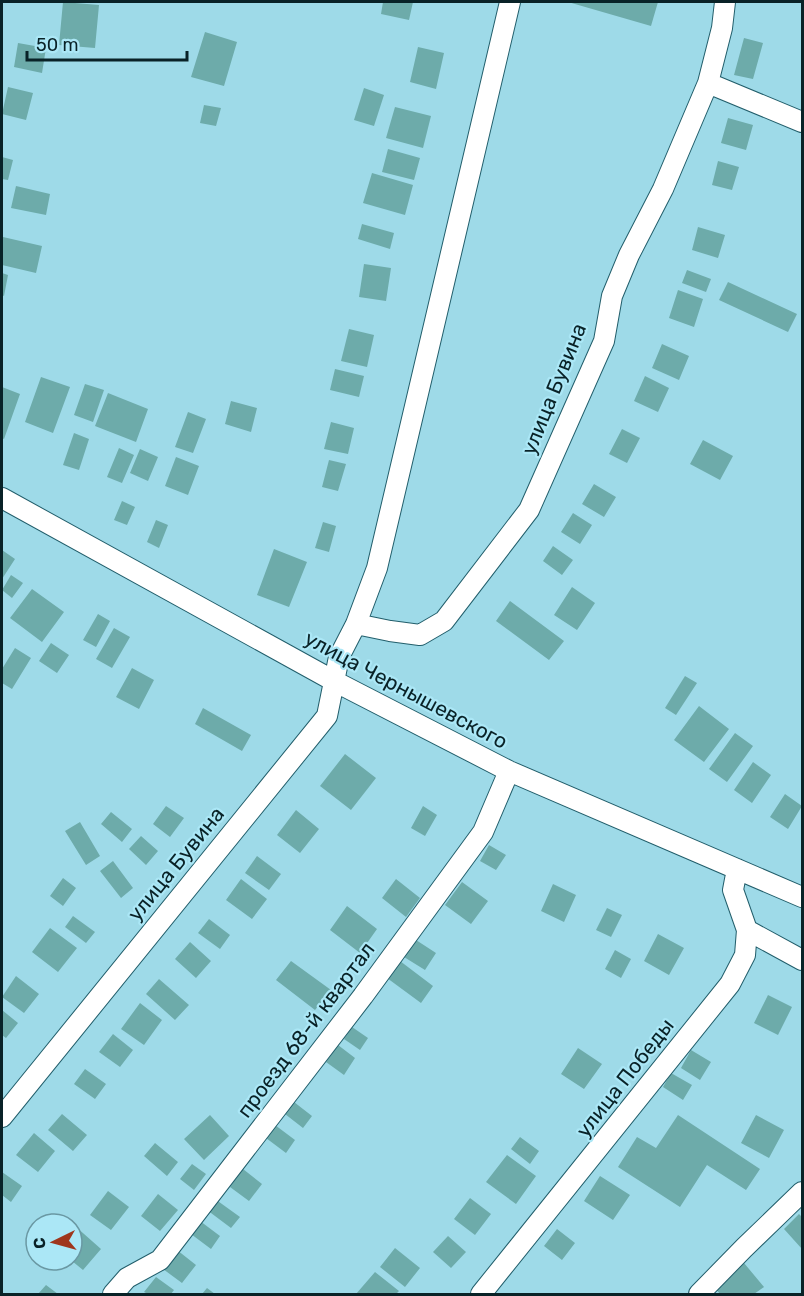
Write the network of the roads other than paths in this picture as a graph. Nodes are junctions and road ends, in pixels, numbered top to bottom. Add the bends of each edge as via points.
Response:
1 (510, 2) edge
2 (725, 2) edge
3 (708, 83) junction
4 (802, 122) edge
5 (2, 498) edge
6 (356, 624) junction
7 (334, 681) junction
8 (509, 771) junction
9 (736, 869) junction
10 (802, 897) edge
11 (747, 930) junction
12 (802, 960) edge
13 (2, 1117) edge
14 (802, 1192) edge
15 (113, 1294) edge
16 (481, 1294) edge
17 (699, 1294) edge

1 - 6 street, улица Бувина via 380,557
2 - 3 street, улица Бувина
3 - 4 street
3 - 6 street, улица Бувина via 663,189 629,255 612,296 604,341 529,510 444,621 420,634
5 - 7 street, улица Чернышевского
6 - 7 street, улица Бувина via 339,657
7 - 8 street, улица Чернышевского
7 - 13 street, улица Бувина via 327,716
8 - 9 street, улица Чернышевского
8 - 15 street, проезд 68-й квартал via 483,832 363,996 160,1260 127,1278
9 - 10 street, улица Чернышевского
9 - 11 street, улица Победы via 733,890
11 - 12 street
11 - 16 street, улица Победы via 745,955 730,984
14 - 17 street

